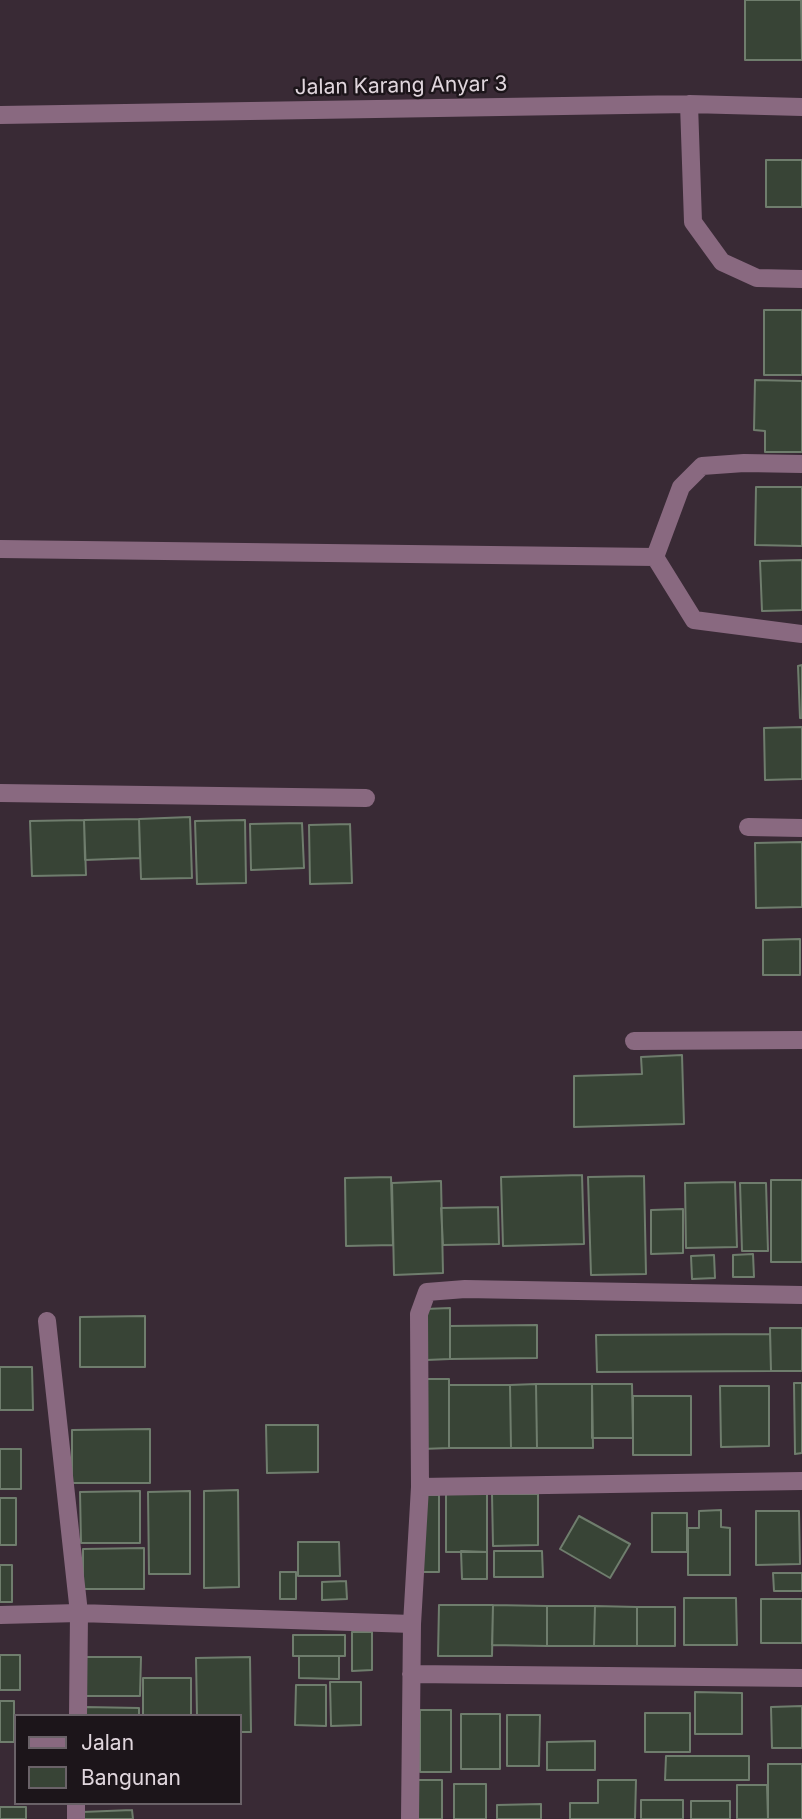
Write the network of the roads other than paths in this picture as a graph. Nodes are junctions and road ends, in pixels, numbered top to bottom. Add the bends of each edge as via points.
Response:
1 (690, 104) junction
2 (802, 107) edge
3 (0, 115) edge
4 (802, 279) edge
5 (802, 464) edge
6 (0, 549) edge
7 (655, 557) junction
8 (802, 634) edge
9 (0, 793) edge
10 (366, 798) dead end
11 (748, 827) dead end
12 (802, 828) edge
13 (802, 1040) edge
14 (634, 1041) dead end
15 (802, 1295) edge
16 (47, 1321) dead end
17 (802, 1480) edge
18 (420, 1487) junction
19 (79, 1613) junction
20 (0, 1615) edge
21 (412, 1624) junction
22 (411, 1674) junction
23 (802, 1678) edge
24 (78, 1714) edge
25 (410, 1819) edge

1 - 2 street, Jalan Karang Anyar 3
1 - 3 street, Jalan Karang Anyar 3
1 - 4 street via 693,222 722,262 757,278
5 - 7 street via 702,466 681,487
6 - 7 street
7 - 8 street via 694,620
9 - 10 street
11 - 12 street
13 - 14 street
15 - 18 street via 427,1292 419,1314
16 - 19 street
17 - 18 street
18 - 21 street
19 - 20 street
19 - 21 street
19 - 24 street
21 - 22 street
22 - 23 street
22 - 25 street

